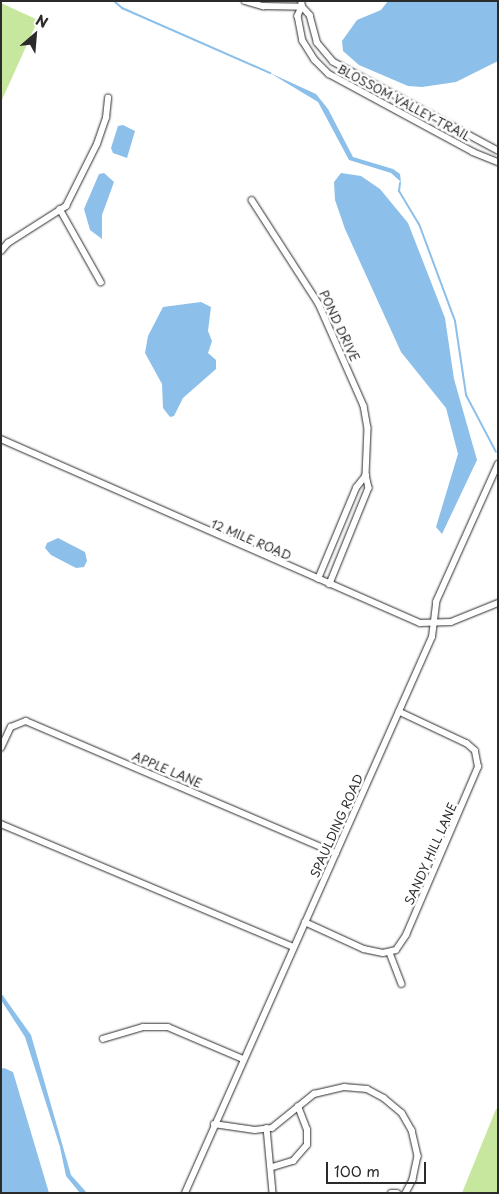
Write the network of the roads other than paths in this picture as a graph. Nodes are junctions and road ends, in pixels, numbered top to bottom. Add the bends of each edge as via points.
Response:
1 (245, 1) edge
2 (301, 4) edge
3 (108, 98) dead end
4 (498, 151) edge
5 (498, 162) edge
6 (252, 200) dead end
7 (60, 209) junction
8 (1, 251) edge
9 (101, 282) dead end
10 (1, 439) edge
11 (498, 464) edge
12 (366, 475) junction
13 (339, 533) junction
14 (350, 537) junction
15 (318, 579) junction
16 (330, 584) junction
17 (498, 602) edge
18 (435, 625) junction
19 (399, 712) junction
20 (1, 748) edge
21 (1, 824) edge
22 (336, 853) junction
23 (305, 922) junction
24 (293, 947) junction
25 (390, 952) junction
26 (402, 984) dead end
27 (103, 1039) dead end
28 (244, 1059) junction
29 (298, 1107) junction
30 (214, 1124) junction
31 (267, 1128) junction
32 (273, 1167) junction
33 (185, 1193) edge
34 (274, 1193) edge
35 (391, 1193) edge
36 (397, 1193) edge
37 (406, 1193) edge

1 - 2 street via 263,6
2 - 4 street, BLOSSOM VALLEY TRAIL via 310,16 317,43 333,62
2 - 5 street, BLOSSOM VALLEY TRAIL via 298,16 303,41 329,74 472,152
3 - 7 street via 106,118 87,166 76,191
6 - 12 street, POND DRIVE via 319,304 364,406 369,444
7 - 8 street
7 - 9 street
10 - 15 street, 12 MILE ROAD
11 - 18 street, SPAULDING ROAD via 436,602
12 - 13 street, POND DRIVE via 356,488
12 - 14 street, POND DRIVE via 369,488
13 - 14 street
13 - 15 street, POND DRIVE
14 - 16 street, POND DRIVE
15 - 16 street, 12 MILE ROAD
16 - 18 street, 12 MILE ROAD via 420,623
17 - 18 street
18 - 19 street, SPAULDING ROAD
19 - 22 street, SPAULDING ROAD
19 - 25 street, SANDY HILL LANE via 467,744 475,751 478,767 406,935
20 - 22 street, APPLE LANE via 11,727 26,721
21 - 24 street
22 - 23 street, SPAULDING ROAD
23 - 24 street, SPAULDING ROAD
23 - 25 street via 364,948
24 - 28 street, SPAULDING ROAD
25 - 26 street
27 - 28 street via 143,1027 168,1027
28 - 30 street, SPAULDING ROAD
29 - 31 street via 282,1122
29 - 32 street via 307,1130 307,1145 293,1161
29 - 37 street via 314,1094 330,1089 366,1089 402,1113 412,1130 418,1156 413,1180
30 - 31 street via 255,1130
30 - 33 street, SPAULDING ROAD
31 - 32 street
32 - 34 street
35 - 36 street

